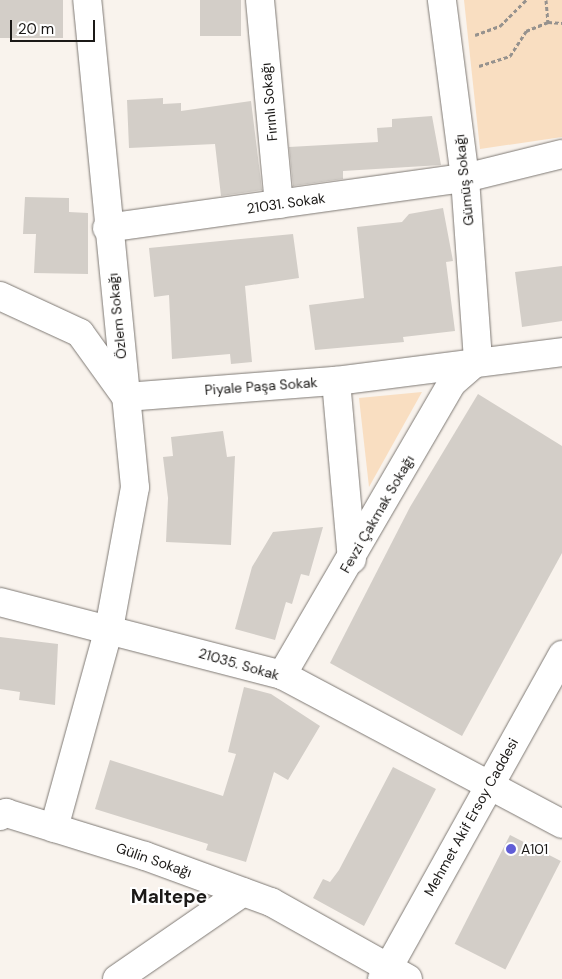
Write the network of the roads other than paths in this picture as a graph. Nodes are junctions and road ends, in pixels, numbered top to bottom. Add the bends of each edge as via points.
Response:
1 (87, 0) edge
2 (260, 0) edge
3 (442, 0) edge
4 (562, 154) edge
5 (465, 178) junction
6 (279, 204) junction
7 (107, 228) junction
8 (0, 296) edge
9 (562, 352) edge
10 (478, 360) junction
11 (336, 381) junction
12 (126, 397) junction
13 (352, 559) junction
14 (0, 602) edge
15 (109, 629) junction
16 (562, 655) edge
17 (282, 675) junction
18 (486, 788) junction
19 (0, 816) edge
20 (562, 824) edge
21 (54, 828) junction
22 (243, 892) junction
23 (392, 976) edge
24 (117, 979) edge

1 - 7 street, Özlem Sokağı
2 - 6 street, Fırınlı Sokağı
3 - 5 street, Gümüş Sokağı
4 - 5 street, 21031. Sokak
5 - 6 street, 21031. Sokak
5 - 10 street, Gümüş Sokağı
6 - 7 street, 21031. Sokak
7 - 12 street, Özlem Sokağı
8 - 12 street via 80,333
9 - 10 street, Piyale Paşa Sokak
10 - 11 street, Piyale Paşa Sokak
10 - 13 street, Fevzi Çakmak Sokağı via 452,382
11 - 12 street, Piyale Paşa Sokak
11 - 13 street
12 - 15 street, Özlem Sokağı via 136,487
13 - 17 street, Fevzi Çakmak Sokağı
14 - 15 street, 21035. Sokak
15 - 17 street, 21035. Sokak
15 - 21 street, Özlem Sokağı
16 - 18 street, Mehmet Akif Ersoy Caddesi
17 - 18 street, 21035. Sokak
18 - 20 street, 21035. Sokak
18 - 23 street, Mehmet Akif Ersoy Caddesi
19 - 21 street, Gülin Sokağı via 6,813
21 - 22 street, Gülin Sokağı
22 - 23 street, Gülin Sokağı via 271,902
22 - 24 street

